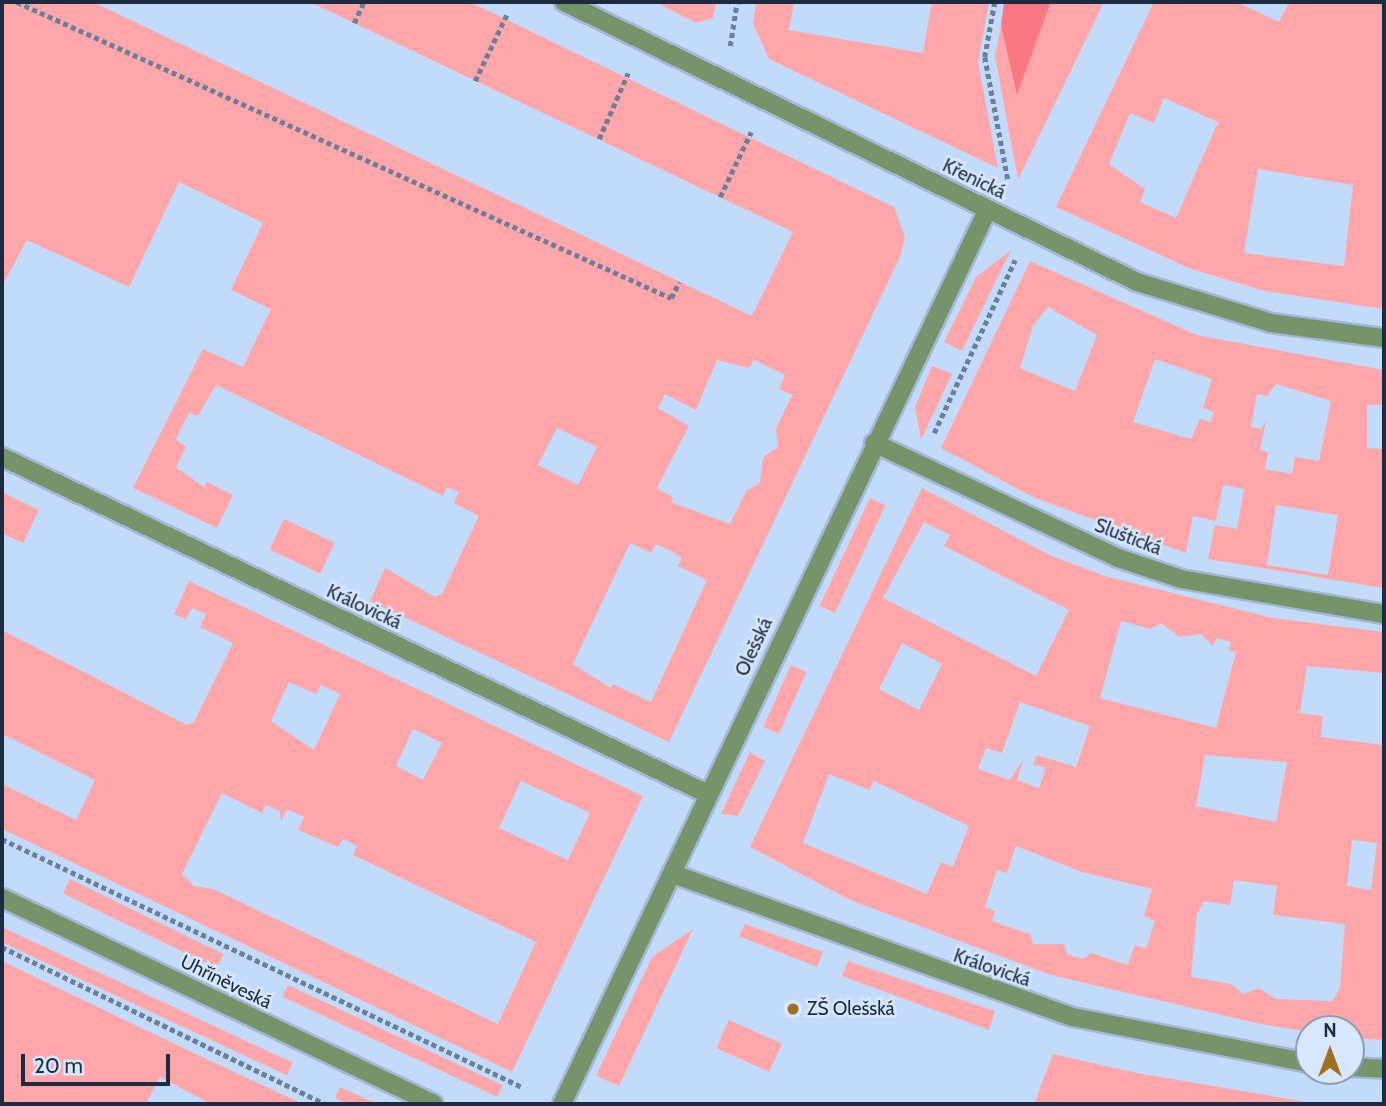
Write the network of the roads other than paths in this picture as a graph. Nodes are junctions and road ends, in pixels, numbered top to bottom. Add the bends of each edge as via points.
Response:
1 (564, 2) edge
2 (988, 209) junction
3 (1384, 338) edge
4 (874, 443) junction
5 (2, 457) edge
6 (1384, 614) edge
7 (708, 794) junction
8 (673, 874) junction
9 (2, 898) edge
10 (1295, 1060) edge
11 (1365, 1068) edge
12 (1384, 1069) edge
13 (433, 1104) edge
14 (562, 1104) edge

1 - 2 street, Křenická
2 - 3 street, Křenická via 1137,282 1199,304 1284,325
2 - 4 street, Olešská
4 - 6 street, Sluštická via 1118,558 1181,579
4 - 7 street, Olešská
5 - 7 street, Královická
7 - 8 street, Olešská
8 - 10 street, Královická via 1073,1017
8 - 14 street, Olešská
9 - 13 street, Uhříněveská
11 - 12 street

